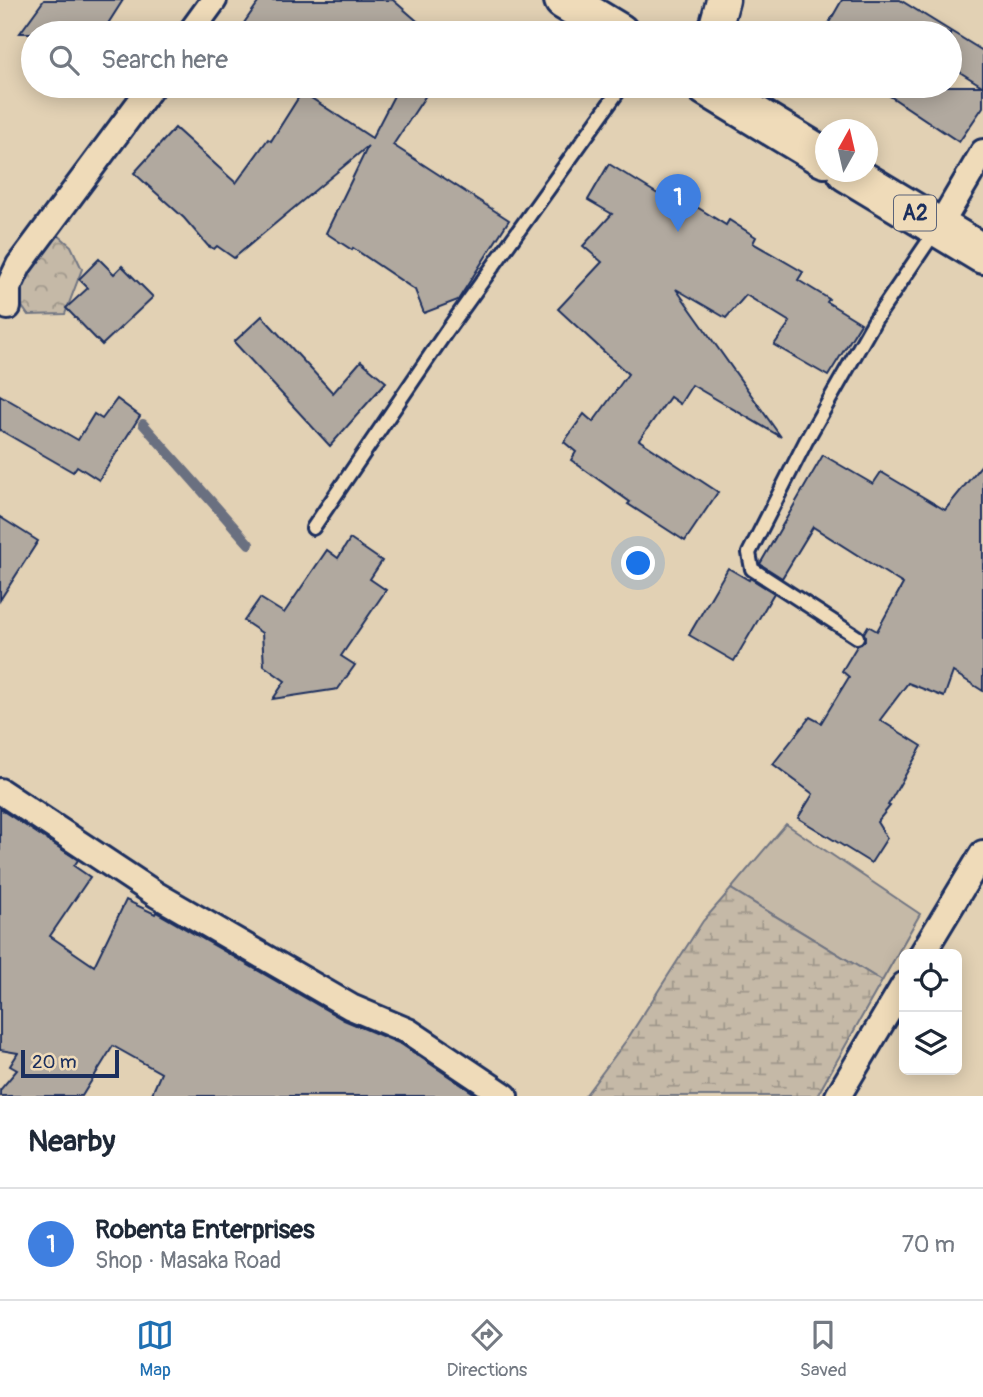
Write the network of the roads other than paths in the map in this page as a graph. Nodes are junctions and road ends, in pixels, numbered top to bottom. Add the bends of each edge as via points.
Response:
1 (214, 0) edge
2 (564, 0) edge
3 (723, 0) edge
4 (199, 21) edge
5 (598, 21) edge
6 (717, 21) edge
7 (143, 98) edge
8 (613, 98) edge
9 (726, 98) edge
10 (815, 152) edge
11 (983, 152) edge
12 (864, 182) edge
13 (939, 227) junction
14 (983, 254) edge
15 (8, 307) dead end
16 (313, 528) dead end
17 (857, 637) dead end
18 (0, 791) edge
19 (983, 853) edge
20 (925, 949) edge
21 (899, 993) edge
22 (505, 1096) edge
23 (838, 1096) edge

1 - 4 street
2 - 5 main road
3 - 6 street
7 - 15 street via 19,265 8,288
8 - 16 lane
9 - 10 main road
11 - 13 street
12 - 13 main road, A2
13 - 14 main road, A2
13 - 17 lane via 875,320 749,552 752,569
18 - 22 street via 157,895 351,1007 408,1031
19 - 20 street
21 - 23 street

